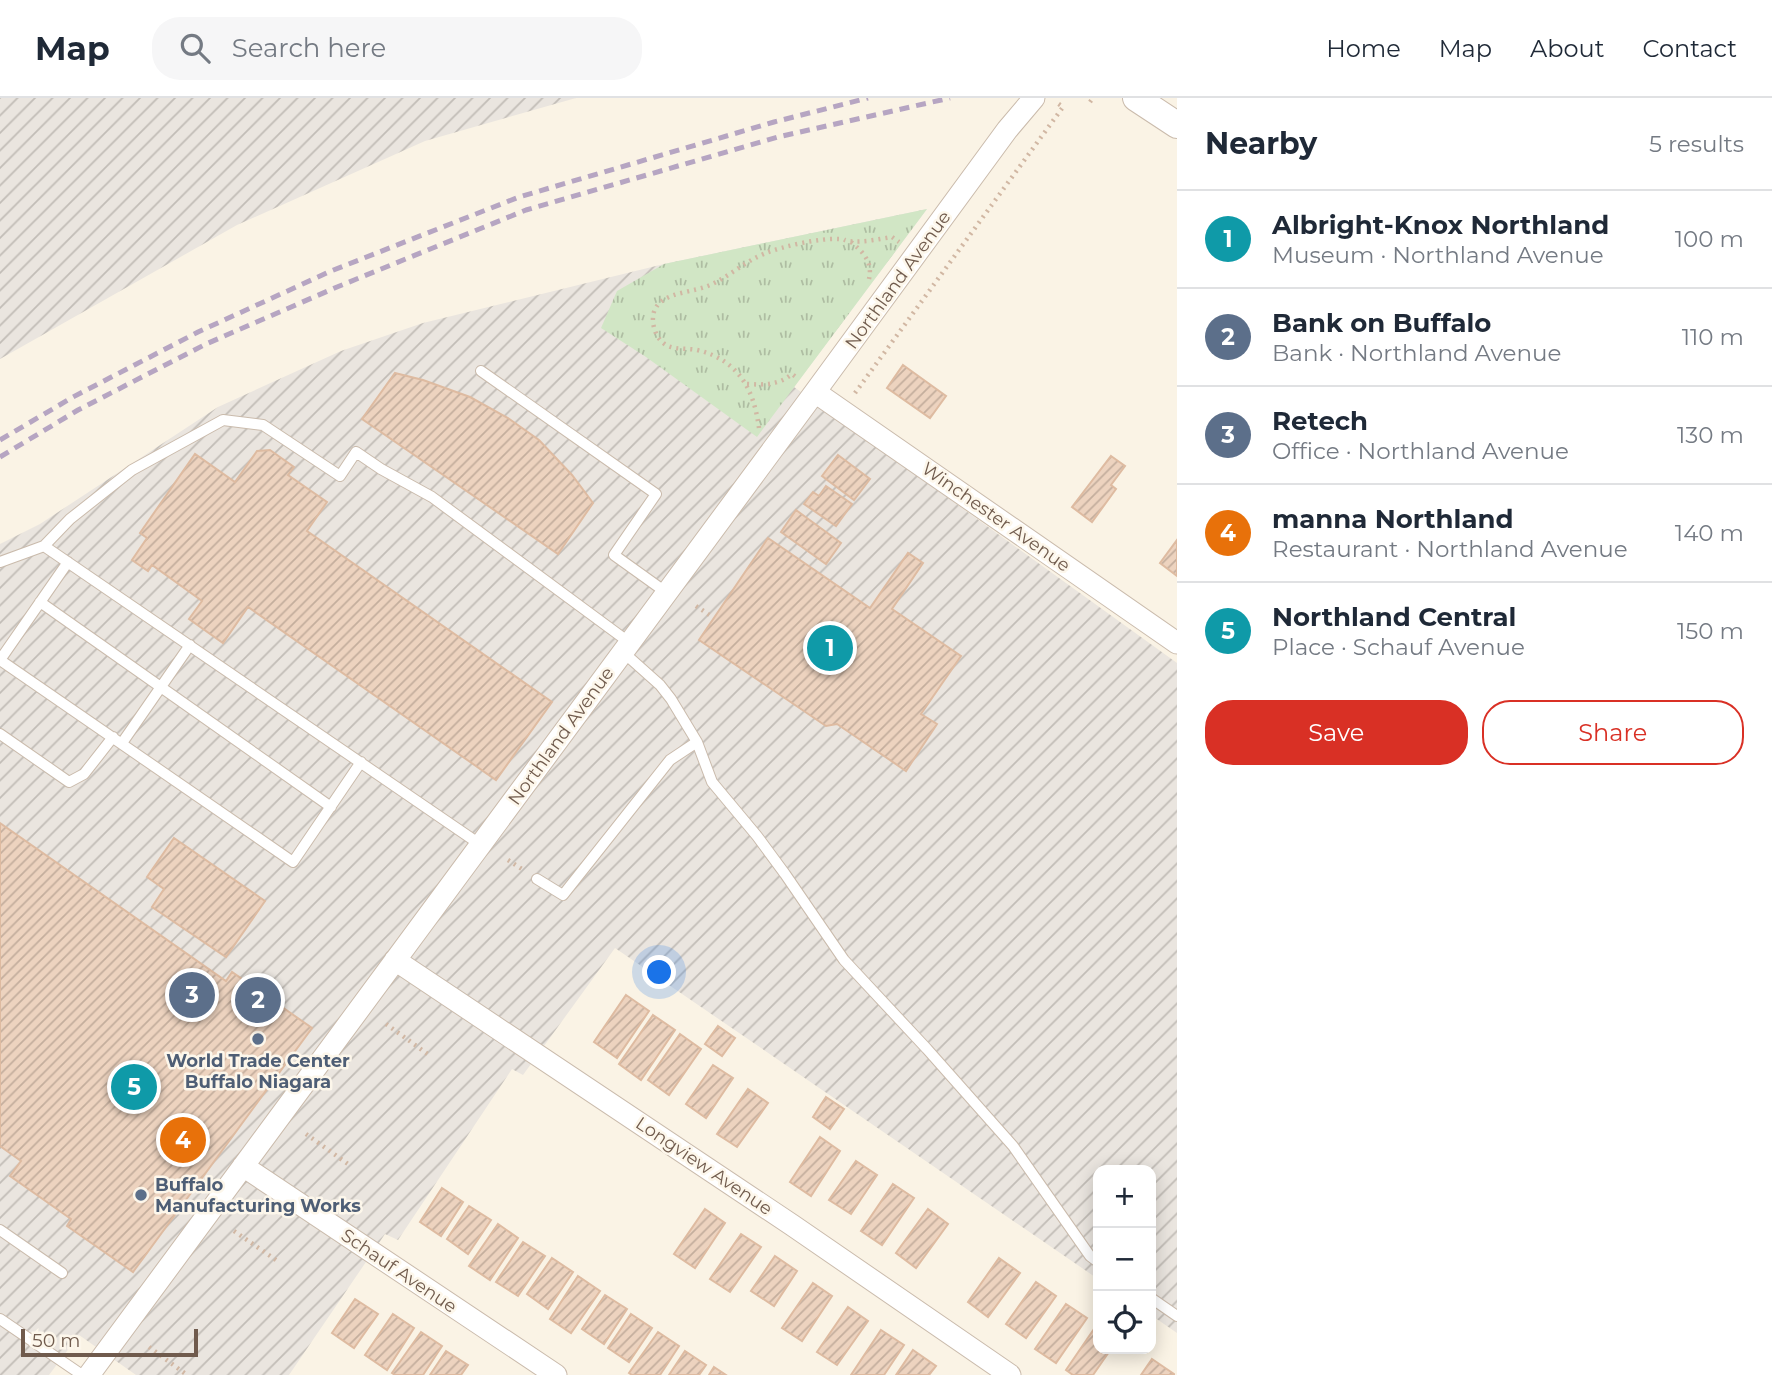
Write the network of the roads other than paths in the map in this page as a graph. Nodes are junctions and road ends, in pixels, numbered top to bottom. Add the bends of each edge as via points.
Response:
1 (1034, 98) edge
2 (1136, 98) edge
3 (1177, 125) edge
4 (481, 371) dead end
5 (816, 392) junction
6 (44, 546) junction
7 (0, 562) edge
8 (68, 562) junction
9 (667, 593) junction
10 (40, 602) junction
11 (1177, 643) edge
12 (190, 645) junction
13 (627, 647) junction
14 (161, 687) junction
15 (0, 734) edge
16 (117, 740) junction
17 (697, 742) junction
18 (361, 762) junction
19 (331, 807) junction
20 (481, 845) junction
21 (537, 879) dead end
22 (395, 960) junction
23 (243, 1166) junction
24 (0, 1230) edge
25 (1093, 1258) edge
26 (62, 1273) dead end
27 (1156, 1301) edge
28 (1177, 1316) edge
29 (0, 1320) edge
30 (82, 1375) edge
31 (89, 1375) edge
32 (556, 1375) edge
33 (1010, 1375) edge

1 - 5 street, Northland Avenue
2 - 3 street
4 - 9 lane via 656,494 614,555
5 - 9 street, Northland Avenue
5 - 11 street, Winchester Avenue
6 - 7 lane
6 - 8 lane
6 - 13 lane via 70,519 155,457 223,420 263,425 340,476 356,452 432,497
8 - 10 lane
8 - 12 lane
9 - 13 street, Northland Avenue
10 - 14 lane
10 - 16 lane via 0,660
12 - 14 lane
12 - 18 lane
13 - 17 lane via 671,699
13 - 20 street, Northland Avenue
14 - 16 lane
14 - 19 lane
15 - 16 lane via 69,782 84,774
16 - 19 lane via 292,862
17 - 21 lane via 670,760 563,895
17 - 25 lane via 712,782 757,836 844,960 1013,1146
18 - 19 lane
18 - 20 lane
20 - 22 street, Northland Avenue
22 - 23 street, Northland Avenue
22 - 33 street, Longview Avenue
23 - 31 street, Northland Avenue
23 - 32 street, Schauf Avenue
24 - 26 lane
27 - 28 lane
29 - 30 lane

